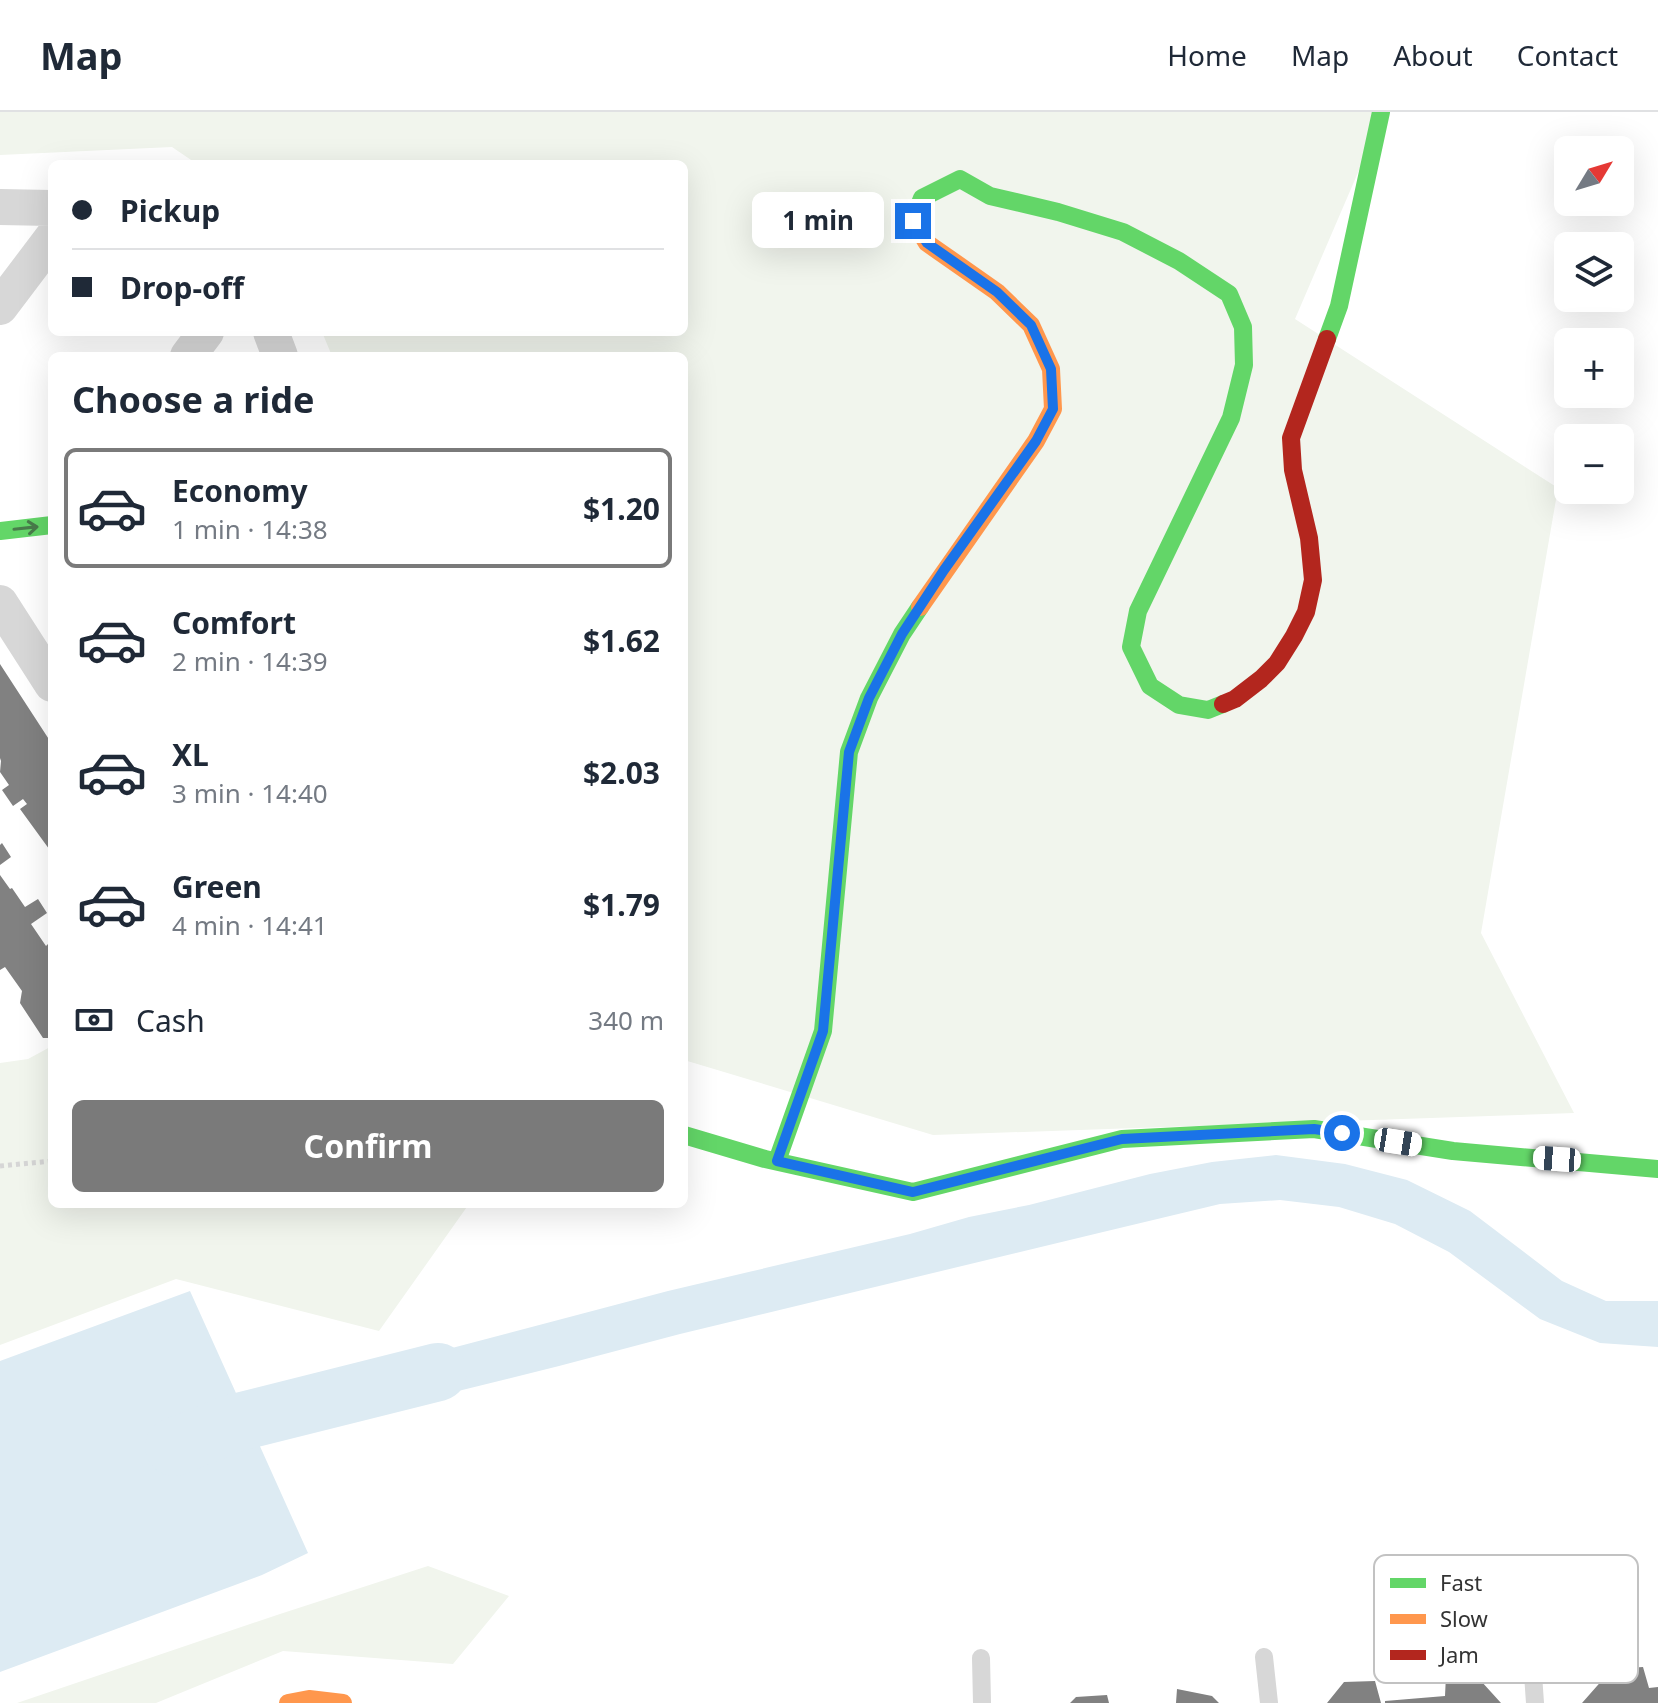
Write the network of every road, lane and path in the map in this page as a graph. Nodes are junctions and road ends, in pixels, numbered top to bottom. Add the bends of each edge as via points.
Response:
1 (1381, 112) edge
2 (0, 207) edge
3 (48, 208) edge
4 (48, 243) edge
5 (0, 307) edge
6 (48, 525) edge
7 (0, 531) edge
8 (0, 603) edge
9 (48, 678) edge
10 (688, 1136) edge
11 (48, 1161) edge
12 (777, 1161) junction
13 (0, 1166) edge
14 (1658, 1169) edge
15 (1264, 1657) dead end
16 (981, 1658) dead end
17 (1534, 1683) edge
18 (288, 1703) edge
19 (343, 1703) edge
20 (982, 1703) edge
21 (1269, 1703) edge
22 (1535, 1703) edge

1 - 12 street via 1339,306 1291,438 1313,580 1306,612 1277,663 1261,679 1235,699 1208,710 1179,705 1150,686 1131,647 1138,611 1231,418 1244,365 1243,327 1229,294 1123,232 990,196 960,179 922,198 913,221 927,243 997,292 1031,325 1051,369 1053,409 902,634 854,738 823,1031
2 - 3 street
4 - 5 street
7 -> 6 street
8 - 9 street
10 - 12 street
11 - 13 path
12 - 14 street via 913,1192 1122,1139 1314,1129 1453,1151
15 - 21 lane
16 - 20 lane
17 - 22 lane
18 - 19 street

